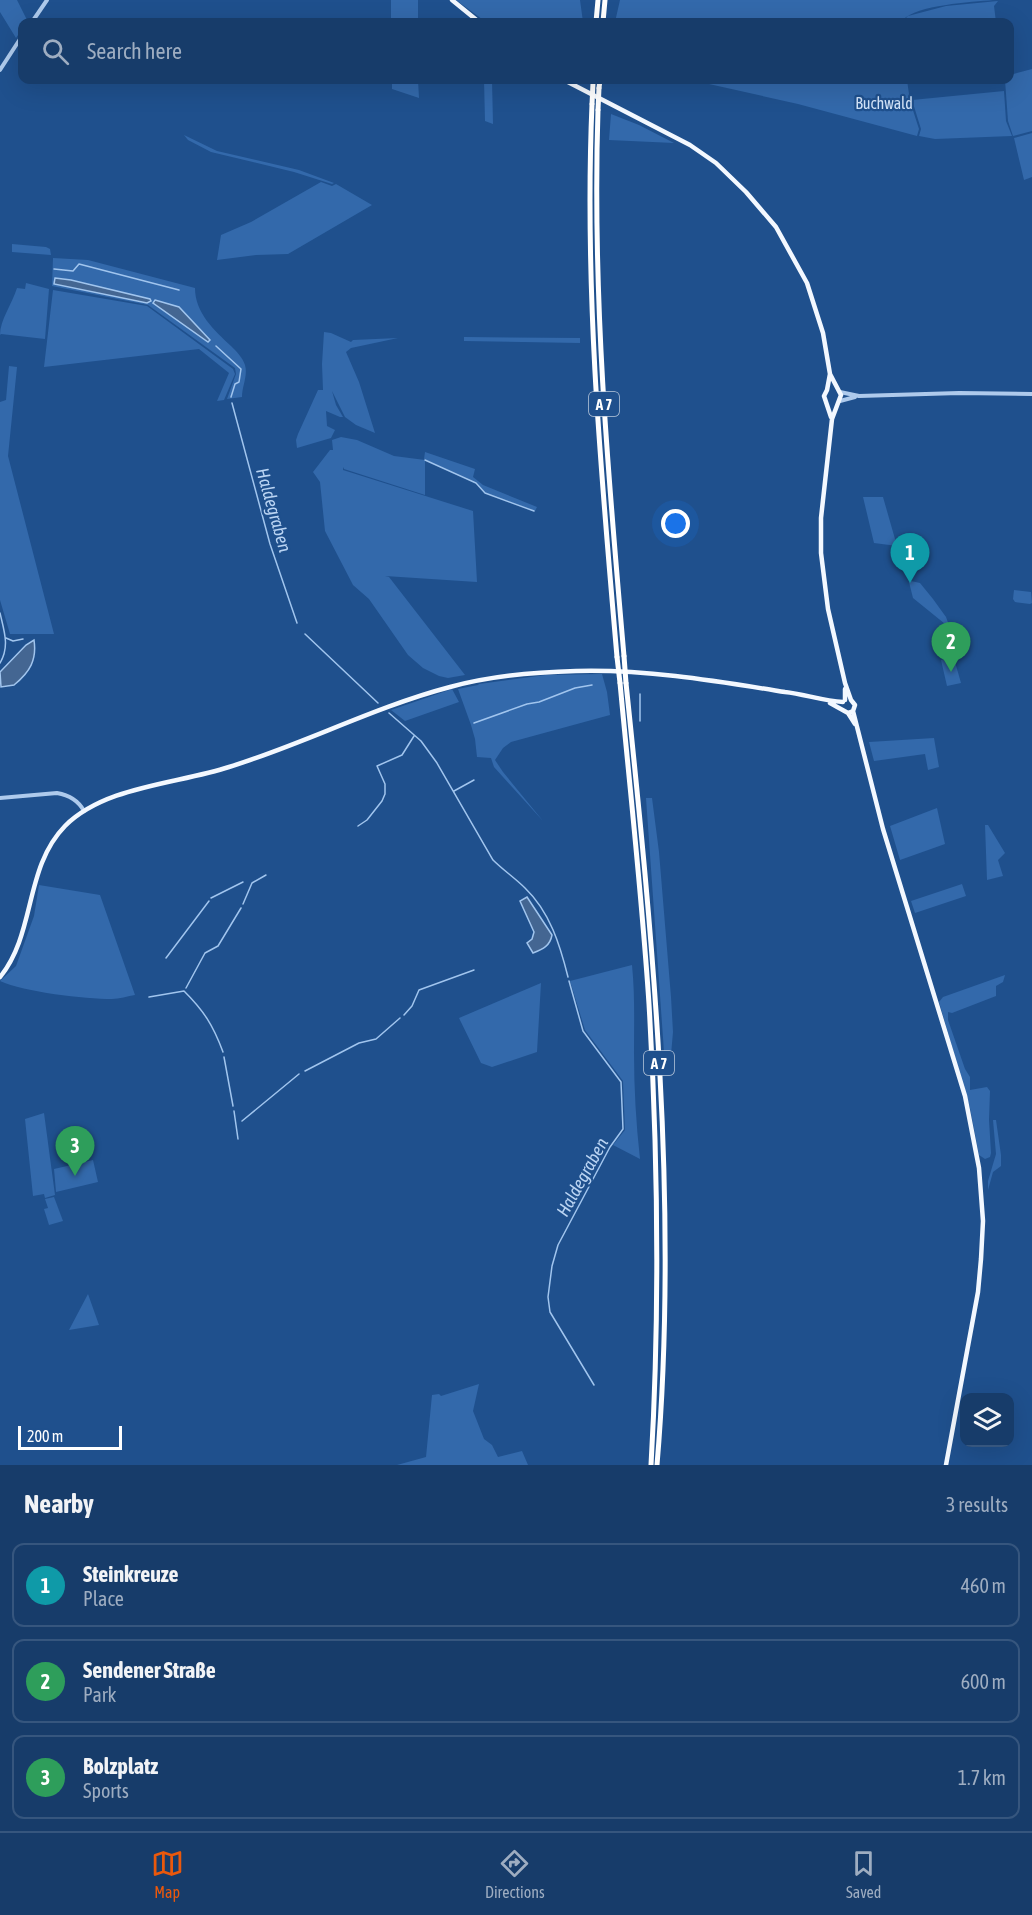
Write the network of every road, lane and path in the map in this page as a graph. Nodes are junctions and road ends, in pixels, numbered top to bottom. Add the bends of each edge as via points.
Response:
1 (47, 0) edge
2 (452, 0) edge
3 (598, 0) edge
4 (605, 0) edge
5 (35, 18) edge
6 (474, 18) edge
7 (596, 18) edge
8 (603, 18) edge
9 (18, 42) edge
10 (0, 70) edge
11 (572, 84) edge
12 (592, 84) edge
13 (600, 84) edge
14 (830, 375) junction
15 (827, 390) junction
16 (838, 390) junction
17 (1032, 394) edge
18 (859, 396) junction
19 (826, 403) junction
20 (839, 403) junction
21 (832, 419) junction
22 (822, 699) junction
23 (846, 701) junction
24 (842, 709) junction
25 (850, 712) junction
26 (0, 798) edge
27 (84, 811) junction
28 (0, 977) edge
29 (651, 1465) edge
30 (657, 1465) edge
31 (946, 1465) edge

1 - 5 street
2 - 6 main road
3 - 7 highway
4 - 8 highway
9 - 10 street
11 - 14 main road via 690,145 746,192 776,227 807,283 823,333
12 - 29 highway, A 7, bridge via 589,207 594,357 654,1094 657,1268
13 - 30 highway, A 7, bridge via 596,206 600,345 661,1093 664,1268
14 - 15 main road
14 - 16 main road
15 - 16 main road
15 - 19 main road
16 - 18 street
16 - 20 main road
17 - 18 street
18 - 20 street
19 - 20 main road
19 - 21 main road
20 - 21 main road
21 - 23 main road via 821,553
22 - 23 main road
22 - 24 main road
22 - 27 main road via 742,685 613,672 537,672 473,681 402,702 260,758 123,794
23 - 24 main road
23 - 25 main road via 855,705
24 - 25 main road
25 - 31 main road via 912,929 959,1074 979,1168 983,1221 980,1270
26 - 27 street via 55,793 72,798
27 - 28 main road via 65,826 44,858 21,939

